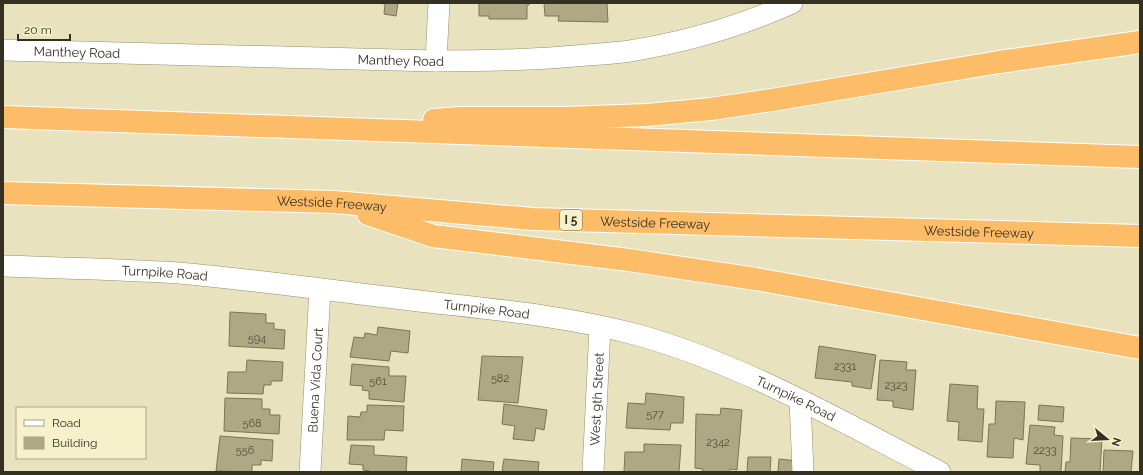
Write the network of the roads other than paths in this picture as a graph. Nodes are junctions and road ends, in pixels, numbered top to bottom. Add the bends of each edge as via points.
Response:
1 (439, 3) edge
2 (792, 3) edge
3 (1140, 42) edge
4 (3, 50) edge
5 (436, 61) junction
6 (3, 117) edge
7 (346, 129) junction
8 (1140, 157) edge
9 (3, 192) edge
10 (334, 202) junction
11 (1140, 236) edge
12 (3, 266) edge
13 (320, 289) junction
14 (600, 327) junction
15 (1140, 348) edge
16 (800, 400) junction
17 (310, 472) edge
18 (593, 472) edge
19 (803, 472) edge
20 (940, 472) edge

1 - 5 street
2 - 5 street, Manthey Road via 755,18 691,37 629,51 547,59
3 - 7 highway via 711,109 647,115 564,118 460,118
4 - 5 street, Manthey Road
6 - 7 highway
7 - 8 highway
9 - 10 highway, Westside Freeway / I 5
10 - 11 highway, Westside Freeway / I 5 via 533,219
10 - 15 highway via 433,236 629,260 756,279
12 - 13 street, Turnpike Road via 173,273
13 - 14 street, Turnpike Road via 560,318
13 - 17 street, Buena Vida Court
14 - 16 street, Turnpike Road via 638,335 730,368
14 - 18 street, West 9th Street
16 - 19 street
16 - 20 street, Turnpike Road

